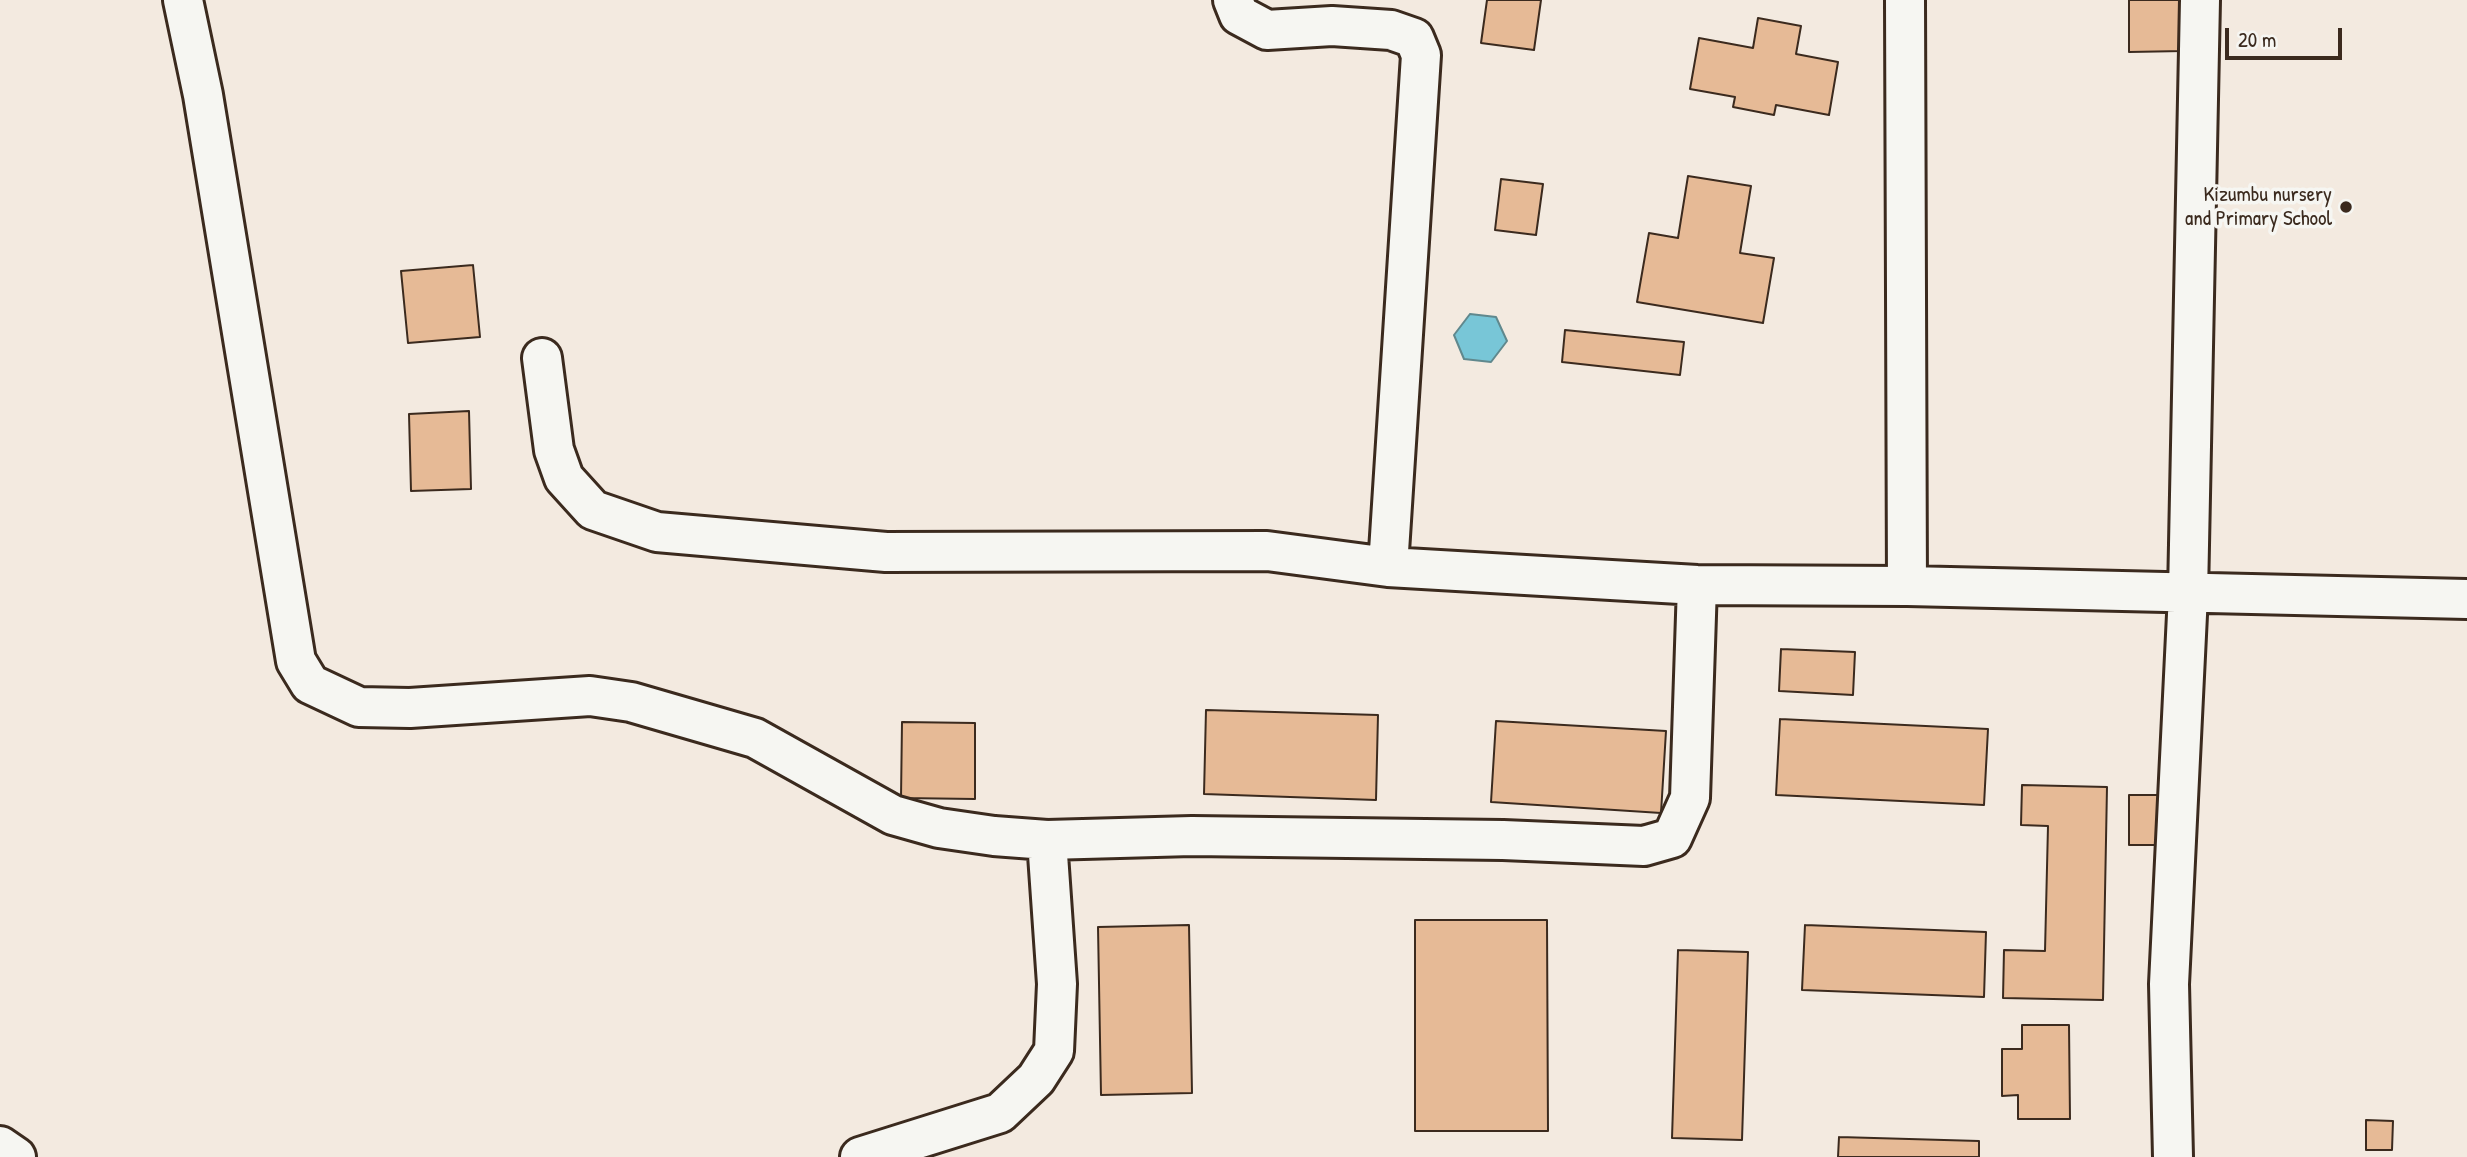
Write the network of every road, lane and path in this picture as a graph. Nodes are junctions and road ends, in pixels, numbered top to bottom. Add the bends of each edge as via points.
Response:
1 (183, 0) edge
2 (1233, 0) edge
3 (1905, 0) edge
4 (2200, 0) edge
5 (542, 358) dead end
6 (1388, 567) junction
7 (1697, 585) junction
8 (1907, 586) junction
9 (2189, 594) junction
10 (2467, 599) edge
11 (1047, 840) junction
12 (0, 1146) edge
13 (16, 1157) edge
14 (859, 1157) edge
15 (2173, 1157) edge

1 - 11 street via 203,94 296,661 310,684 359,707 590,696 631,702 755,738 893,815 939,828
2 - 6 street via 1239,15 1267,30 1332,26 1391,30 1414,38 1421,55
3 - 8 street
4 - 9 street
5 - 6 street via 554,450 564,478 593,510 657,532 886,552 1267,551
6 - 7 street
7 - 8 street
7 - 11 street via 1690,798 1672,838 1644,846 1192,835
8 - 9 street
9 - 10 street
9 - 15 street via 2169,984
11 - 14 street via 1057,984 1054,1051 1036,1079 1000,1113
12 - 13 street

